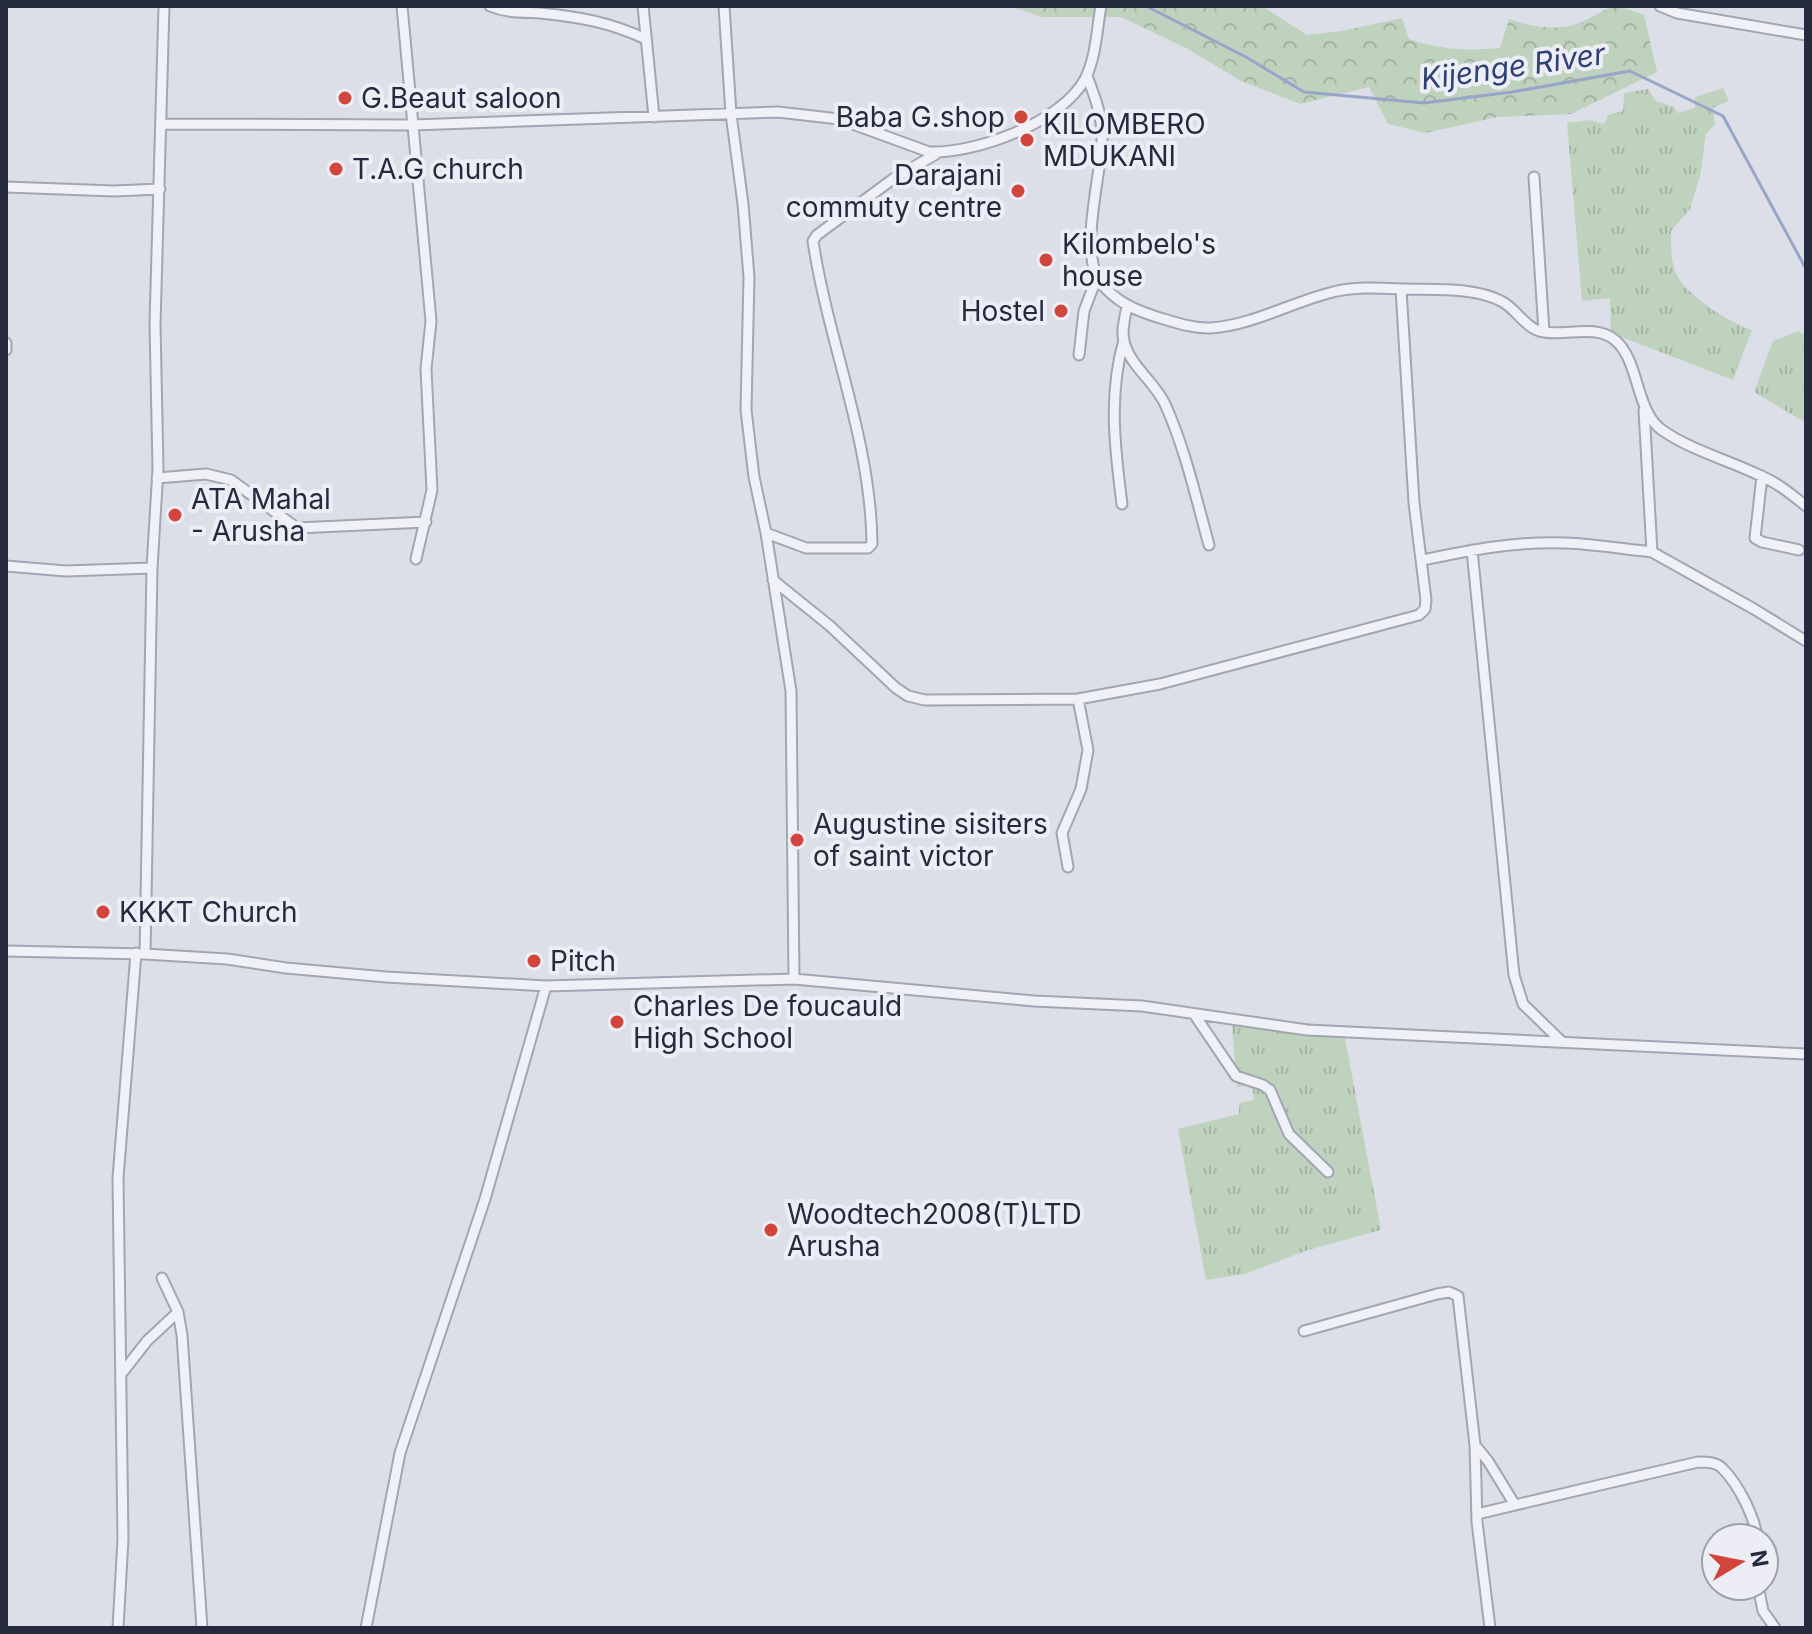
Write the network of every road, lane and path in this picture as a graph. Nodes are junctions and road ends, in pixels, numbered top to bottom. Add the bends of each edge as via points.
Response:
1 (164, 6) edge
2 (402, 6) edge
3 (490, 6) edge
4 (643, 6) edge
5 (724, 6) edge
6 (1101, 6) edge
7 (1660, 6) edge
8 (1806, 35) edge
9 (646, 39) junction
10 (1087, 76) junction
11 (731, 114) junction
12 (654, 117) junction
13 (163, 124) junction
14 (413, 125) junction
15 (939, 152) junction
16 (1534, 177) dead end
17 (6, 187) edge
18 (160, 189) junction
19 (1097, 277) junction
20 (1401, 289) junction
21 (1127, 306) junction
22 (1544, 332) junction
23 (1124, 340) junction
24 (6, 343) edge
25 (6, 350) edge
26 (1079, 355) dead end
27 (1644, 406) junction
28 (1762, 476) junction
29 (157, 478) junction
30 (1122, 504) dead end
31 (1806, 506) edge
32 (426, 522) junction
33 (766, 533) junction
34 (1209, 545) dead end
35 (1472, 550) junction
36 (1799, 550) dead end
37 (1652, 552) junction
38 (416, 559) dead end
39 (1423, 560) junction
40 (6, 566) edge
41 (152, 568) junction
42 (773, 580) junction
43 (1806, 641) edge
44 (1078, 699) junction
45 (1068, 867) dead end
46 (6, 951) edge
47 (140, 954) junction
48 (794, 979) junction
49 (546, 986) junction
50 (1194, 1014) junction
51 (1563, 1042) junction
52 (1806, 1054) edge
53 (1328, 1172) dead end
54 (162, 1278) dead end
55 (178, 1312) junction
56 (1304, 1331) dead end
57 (122, 1373) junction
58 (1475, 1445) junction
59 (1515, 1505) junction
60 (1477, 1514) junction
61 (1753, 1522) edge
62 (1761, 1602) edge
63 (118, 1628) edge
64 (202, 1628) edge
65 (366, 1628) edge
66 (1490, 1628) edge
67 (1775, 1628) edge

1 - 13 street
2 - 14 street
3 - 9 street via 606,22
4 - 9 street
5 - 11 street
6 - 10 street
7 - 8 street
9 - 12 street
10 - 15 street via 1067,103 1037,122 990,141
10 - 19 street via 1101,118 1092,245
11 - 12 street
11 - 15 street via 829,117
11 - 33 street via 749,277 746,410
12 - 14 street
13 - 14 street
13 - 18 street
14 - 32 street via 431,312 426,369 432,490
15 - 33 street via 889,182 813,241 854,416 872,544 806,548
16 - 22 street
17 - 18 street
18 - 29 street
19 - 21 street
19 - 26 street via 1084,311
20 - 21 street via 1332,292 1211,328
20 - 22 street via 1489,296
20 - 39 street via 1414,503
21 - 23 street
22 - 27 street via 1597,331 1616,341
23 - 30 street via 1114,410
23 - 34 street via 1163,400
24 - 25 street
27 - 28 street via 1661,429
27 - 37 street
28 - 31 street
28 - 36 street via 1755,538
29 - 32 street via 206,474 231,480 297,528
29 - 41 street
32 - 38 street
33 - 42 street
35 - 37 street via 1566,543
35 - 39 street
35 - 51 street via 1514,975 1523,1004
37 - 43 street
39 - 44 street via 1426,600 1419,615 1160,684
40 - 41 street via 66,571
41 - 47 street
42 - 44 street via 908,696
42 - 48 street via 791,691
44 - 45 street via 1088,750 1081,789 1062,833
46 - 47 street
47 - 49 street
47 - 57 street via 118,1178
48 - 49 street
48 - 50 street
49 - 65 street via 485,1199 400,1453
50 - 51 street via 1307,1030
50 - 53 street via 1231,1071 1267,1087 1289,1134
51 - 52 street
54 - 55 street
55 - 57 street
55 - 64 street
56 - 58 street via 1454,1293 1460,1305
57 - 63 street
58 - 59 street
58 - 60 street
59 - 60 street
59 - 61 street via 1709,1462 1723,1468
60 - 66 street
62 - 67 street

